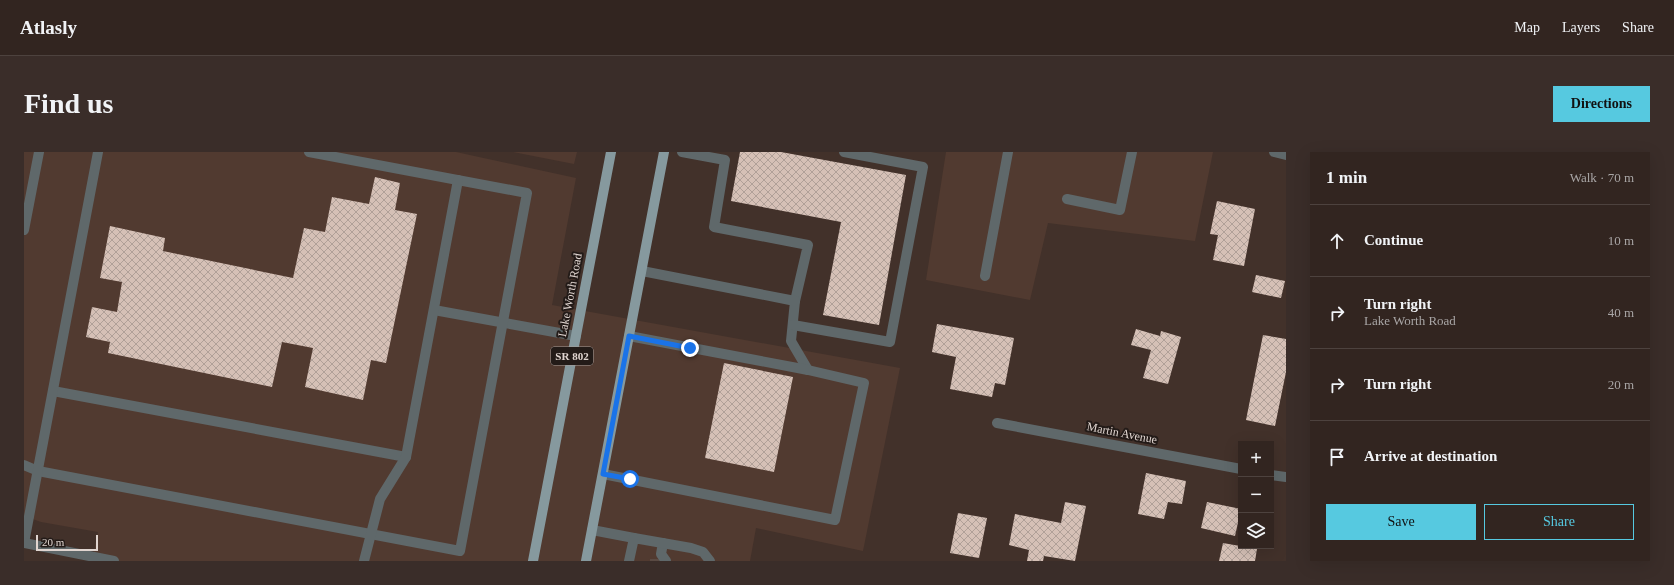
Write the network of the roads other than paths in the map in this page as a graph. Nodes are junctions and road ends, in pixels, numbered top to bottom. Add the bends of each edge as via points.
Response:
1 (39, 152) edge
2 (98, 152) edge
3 (309, 152) edge
4 (611, 152) edge
5 (664, 152) edge
6 (682, 152) edge
7 (844, 152) edge
8 (1008, 152) edge
9 (1132, 152) edge
10 (1274, 152) edge
11 (1286, 155) edge
12 (726, 156) edge
13 (458, 180) junction
14 (1067, 200) dead end
15 (24, 230) edge
16 (642, 271) junction
17 (985, 276) dead end
18 (795, 301) junction
19 (434, 310) junction
20 (502, 323) junction
21 (793, 325) junction
22 (576, 336) junction
23 (629, 336) junction
24 (808, 370) junction
25 (53, 391) junction
26 (997, 423) dead end
27 (406, 457) junction
28 (24, 465) edge
29 (1238, 468) edge
30 (38, 471) junction
31 (603, 474) junction
32 (1274, 475) edge
33 (1286, 477) edge
34 (592, 530) junction
35 (370, 534) junction
36 (634, 538) junction
37 (24, 543) edge
38 (663, 543) junction
39 (661, 558) edge
40 (114, 561) edge
41 (364, 561) edge
42 (533, 561) edge
43 (586, 561) edge
44 (629, 561) edge
45 (710, 561) edge

1 - 15 street
2 - 25 street
3 - 13 street
4 - 22 main road, Lake Worth Road / SR 802
5 - 16 main road
6 - 12 street
7 - 21 street via 923,167 890,342
8 - 17 street
9 - 14 street via 1120,210
10 - 11 street
12 - 18 street via 714,227 808,245
13 - 19 street
13 - 20 street via 527,193
16 - 18 street
16 - 23 main road
18 - 21 street
19 - 20 street
19 - 27 street
20 - 22 street
20 - 35 street via 460,551
21 - 24 street via 791,341
22 - 42 main road, Lake Worth Road / SR 802
23 - 24 street
23 - 31 main road
24 - 31 street via 864,383 835,520
25 - 27 street
25 - 30 street
26 - 29 street, Martin Avenue
27 - 35 street via 380,499
28 - 30 street
30 - 35 street
30 - 37 street
31 - 34 main road
32 - 33 street
34 - 36 street
34 - 43 main road
35 - 41 street
36 - 38 street
36 - 44 street
37 - 40 street
38 - 39 street
38 - 45 street via 703,552

